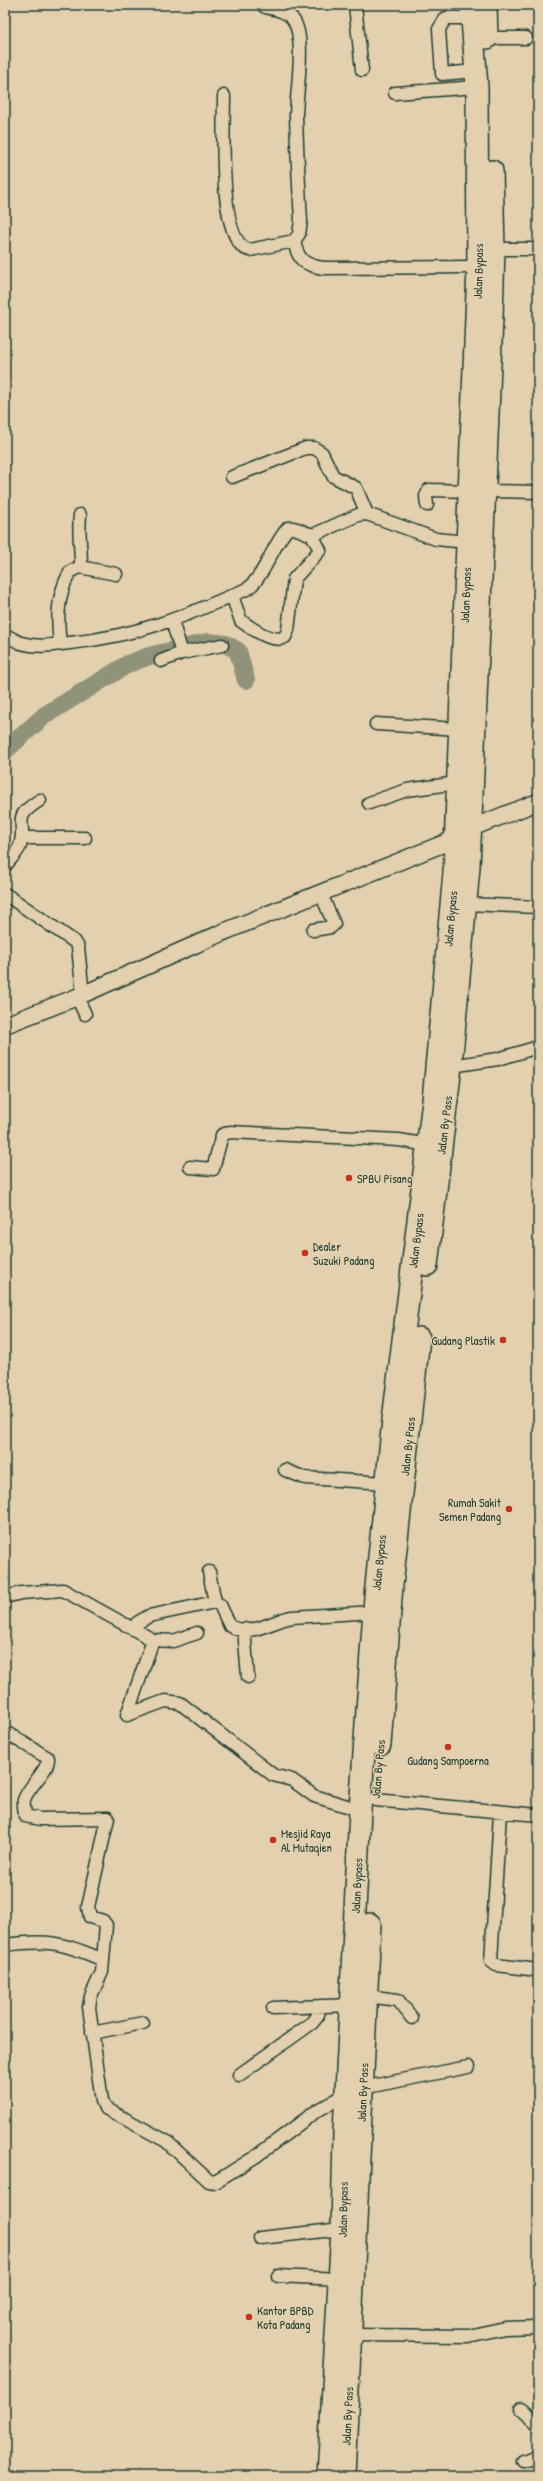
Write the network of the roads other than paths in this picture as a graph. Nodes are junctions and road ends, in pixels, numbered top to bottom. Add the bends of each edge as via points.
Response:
1 (356, 5) edge
2 (265, 7) dead end
3 (476, 9) edge
4 (487, 38) junction
5 (526, 38) dead end
6 (362, 70) dead end
7 (476, 79) junction
8 (395, 93) dead end
9 (224, 96) dead end
10 (294, 241) junction
11 (494, 249) junction
12 (538, 249) edge
13 (478, 267) junction
14 (480, 417) junction
15 (232, 477) dead end
16 (478, 491) junction
17 (538, 492) edge
18 (427, 505) dead end
19 (367, 514) junction
20 (80, 515) dead end
21 (312, 535) junction
22 (466, 542) junction
23 (80, 567) junction
24 (116, 574) dead end
25 (232, 596) junction
26 (172, 621) junction
27 (5, 635) edge
28 (60, 644) junction
29 (222, 646) dead end
30 (181, 649) junction
31 (161, 662) dead end
32 (376, 724) dead end
33 (459, 729) junction
34 (457, 783) junction
35 (40, 800) dead end
36 (538, 802) edge
37 (370, 803) dead end
38 (463, 834) junction
39 (22, 838) junction
40 (85, 838) dead end
41 (5, 866) edge
42 (5, 894) edge
43 (321, 894) junction
44 (466, 904) junction
45 (538, 908) edge
46 (313, 930) dead end
47 (80, 996) junction
48 (85, 1014) dead end
49 (5, 1025) edge
50 (538, 1047) edge
51 (451, 1066) junction
52 (428, 1145) junction
53 (190, 1167) dead end
54 (285, 1470) dead end
55 (393, 1473) junction
56 (209, 1572) dead end
57 (5, 1597) edge
58 (214, 1602) junction
59 (374, 1612) junction
60 (137, 1623) dead end
61 (244, 1629) junction
62 (196, 1633) dead end
63 (153, 1640) junction
64 (248, 1677) dead end
65 (5, 1732) edge
66 (368, 1805) junction
67 (500, 1813) junction
68 (538, 1815) edge
69 (5, 1945) edge
70 (104, 1960) junction
71 (538, 1970) edge
72 (359, 2001) junction
73 (321, 2006) junction
74 (273, 2008) dead end
75 (412, 2018) dead end
76 (143, 2023) dead end
77 (92, 2033) junction
78 (468, 2067) dead end
79 (240, 2075) dead end
80 (354, 2091) junction
81 (342, 2228) junction
82 (260, 2238) dead end
83 (278, 2276) dead end
84 (339, 2279) junction
85 (538, 2327) edge
86 (350, 2335) junction
87 (521, 2409) dead end
88 (538, 2424) edge
89 (538, 2457) edge
90 (523, 2461) dead end
91 (328, 2476) edge
92 (344, 2476) edge

1 - 6 street
2 - 10 street via 282,11 291,17 295,23 299,44 296,118 301,221 299,234
3 - 4 highway
3 - 7 highway, Jalan Bypass
3 - 7 street via 446,18 440,24 438,37 442,74
4 - 5 street
4 - 11 highway
7 - 8 street
7 - 13 highway, Jalan Bypass
9 - 10 street via 227,202 229,220 237,242 244,249 250,250
10 - 13 street via 297,253 304,263 323,268
11 - 12 street
11 - 14 highway
13 - 14 highway, Jalan Bypass
14 - 16 highway
15 - 19 street via 306,448 314,448 322,453 333,476 356,488
16 - 17 street
16 - 18 street via 429,490 426,496
16 - 22 highway, Jalan Bypass
16 - 38 highway
19 - 21 street via 358,515
19 - 22 street via 436,539
20 - 23 street
21 - 25 street via 295,526 288,528 281,536 257,581
21 - 25 street via 320,550 294,579 285,637 277,639 268,636 241,621 237,616
22 - 33 highway, Jalan Bypass via 466,600
23 - 24 street
23 - 28 street via 71,570 61,591 58,611
25 - 26 street
26 - 28 street via 144,631 99,640
26 - 30 street
27 - 28 street via 21,643 45,646
29 - 30 street
30 - 31 street
32 - 33 street
33 - 34 highway, Jalan Bypass
34 - 37 street via 407,790
34 - 38 highway, Jalan Bypass
35 - 39 street via 22,815
36 - 38 street
38 - 43 street
38 - 44 highway, Jalan Bypass
38 - 52 highway, Jalan Bypass
39 - 40 street
39 - 41 street via 20,847
42 - 47 street via 78,946
43 - 46 street via 334,924 331,927
43 - 47 street via 226,931
44 - 45 street
44 - 51 highway, Jalan Bypass
47 - 48 street
47 - 49 street
50 - 51 street via 498,1059
51 - 55 highway, Jalan By Pass
52 - 53 street via 399,1140 230,1132 222,1135 212,1169
52 - 55 highway, Jalan Bypass
54 - 55 street via 305,1478
55 - 59 highway, Jalan Bypass
55 - 66 highway, Jalan By Pass via 392,1585
56 - 58 street
57 - 63 street via 21,1593 63,1590
58 - 60 street via 149,1616
58 - 61 street via 219,1604 230,1626
59 - 61 street via 282,1618 266,1627
59 - 66 highway, Jalan Bypass
61 - 64 street
62 - 63 street via 173,1641
63 - 66 street via 128,1715 165,1701 180,1703 273,1775 295,1782 314,1796
65 - 70 street via 48,1758 45,1769 24,1799 25,1816 40,1819 108,1818 88,1907 90,1917 103,1921 106,1925
66 - 67 street
66 - 72 highway, Jalan Bypass
67 - 68 street
67 - 71 street via 491,1960 496,1965
69 - 70 street via 33,1941 57,1943
70 - 77 street via 102,1972 90,2000
72 - 73 street
72 - 75 street via 398,2000
72 - 80 highway, Jalan Bypass
73 - 74 street
73 - 79 street via 312,2023
76 - 77 street
77 - 80 street via 105,2108 161,2138 212,2182 220,2181 305,2120
78 - 80 street
80 - 81 highway, Jalan Bypass
80 - 86 highway, Jalan By Pass
81 - 82 street
81 - 84 highway, Jalan Bypass
83 - 84 street
84 - 91 highway, Jalan Bypass
85 - 86 street via 504,2328 468,2336
86 - 92 highway, Jalan By Pass
87 - 88 street
89 - 90 street

